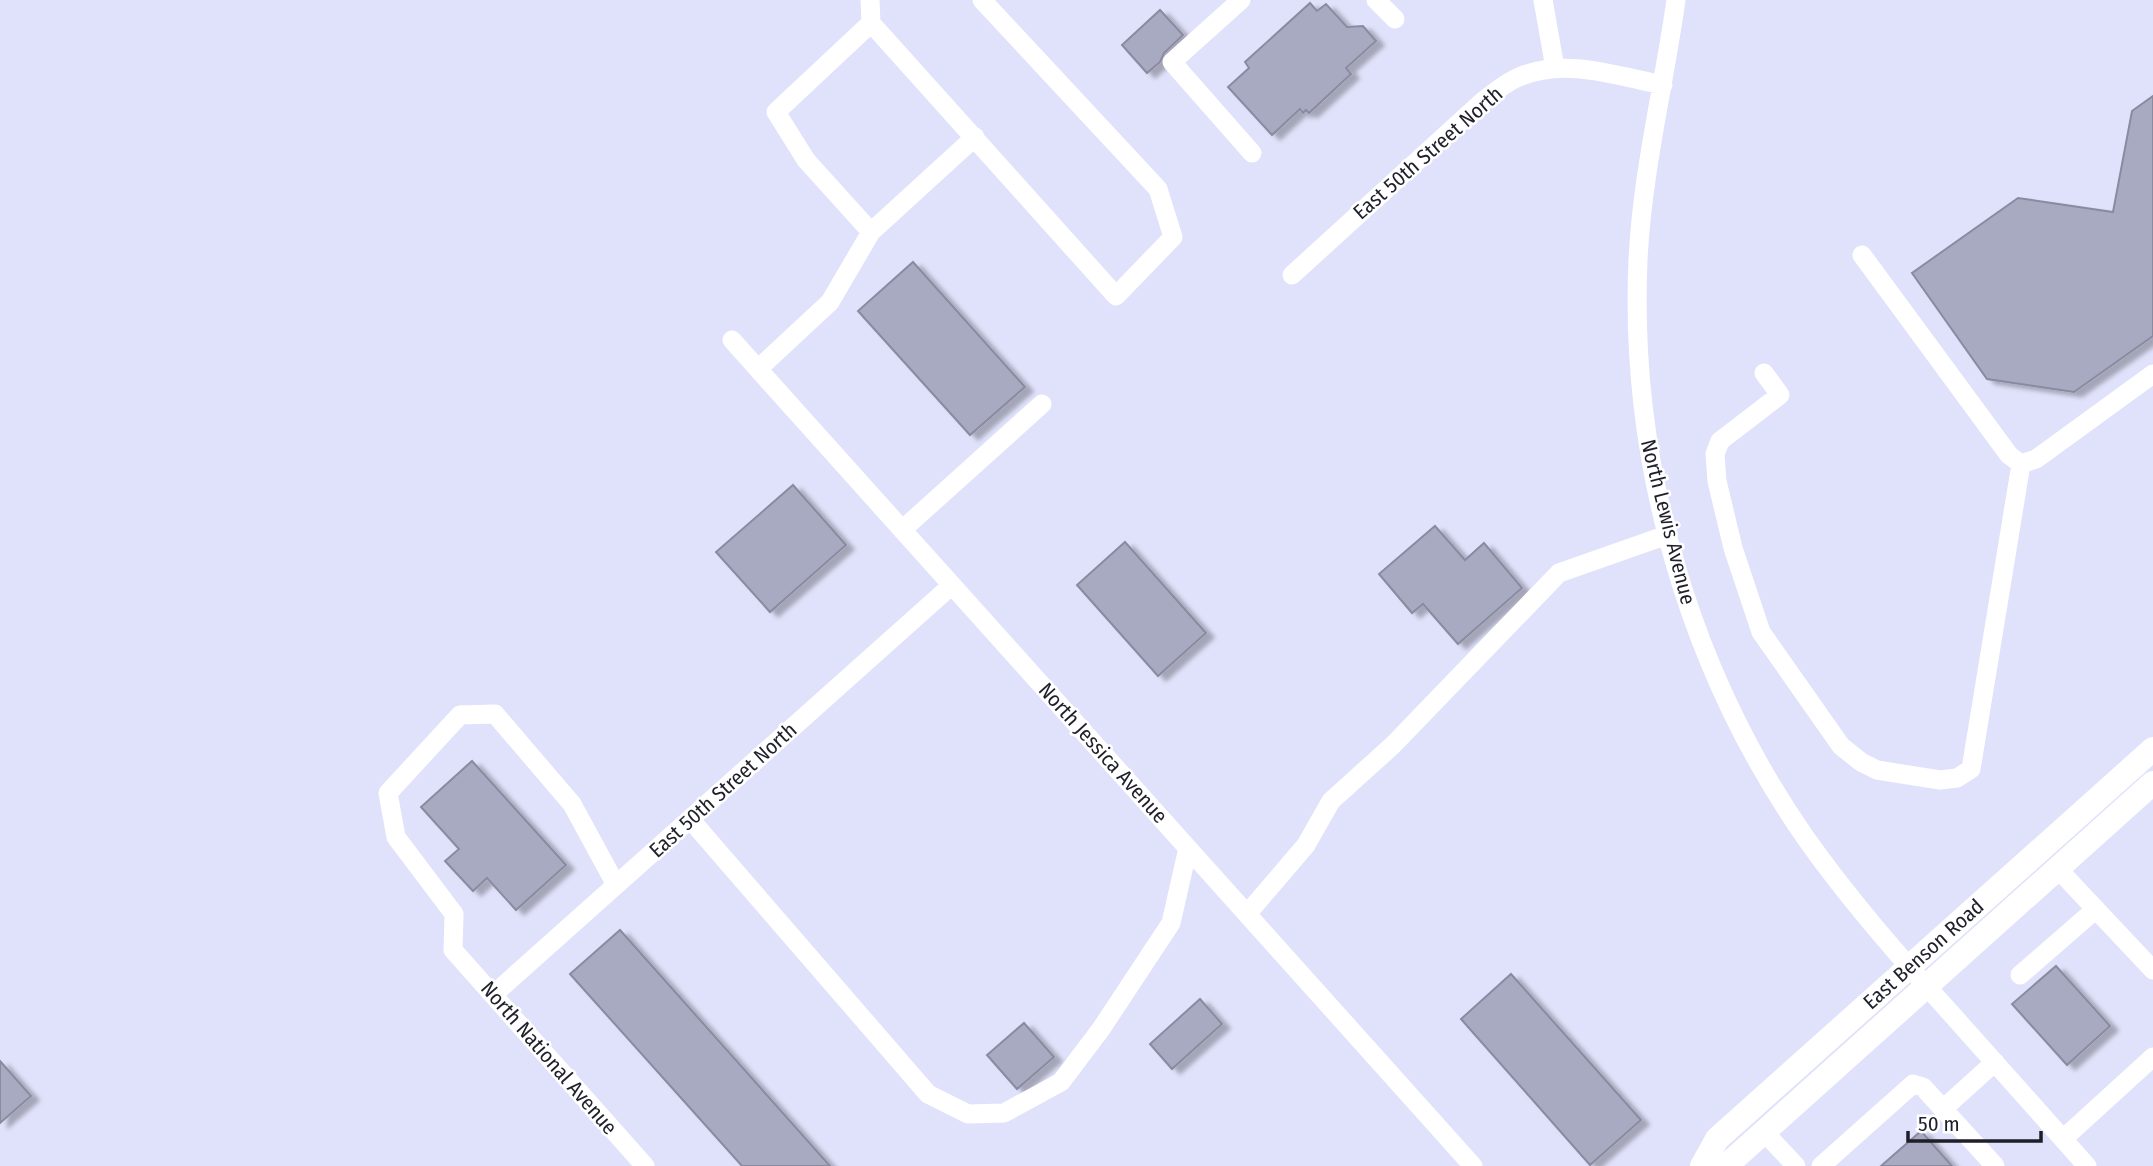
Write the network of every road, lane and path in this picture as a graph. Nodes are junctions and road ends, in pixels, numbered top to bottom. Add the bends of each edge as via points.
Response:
1 (870, 0) edge
2 (982, 0) edge
3 (1241, 0) edge
4 (1376, 0) edge
5 (1543, 0) edge
6 (1676, 0) edge
7 (1395, 19) dead end
8 (871, 23) junction
9 (1555, 68) junction
10 (1663, 85) junction
11 (975, 137) junction
12 (1252, 153) dead end
13 (872, 232) junction
14 (1862, 255) dead end
15 (1292, 275) dead end
16 (733, 340) dead end
17 (758, 369) junction
18 (1764, 373) dead end
19 (2153, 374) edge
20 (1042, 404) dead end
21 (2021, 464) junction
22 (902, 530) junction
23 (1667, 535) junction
24 (952, 585) junction
25 (2153, 749) edge
26 (2153, 783) edge
27 (691, 818) junction
28 (1188, 849) junction
29 (2057, 868) junction
30 (616, 885) junction
31 (2096, 909) junction
32 (1247, 914) junction
33 (1909, 967) junction
34 (2153, 970) edge
35 (2020, 975) dead end
36 (1926, 986) junction
37 (493, 995) junction
38 (2153, 1056) edge
39 (1995, 1062) junction
40 (1943, 1110) junction
41 (1764, 1132) junction
42 (2063, 1139) junction
43 (637, 1163) edge
44 (1473, 1166) edge
45 (1702, 1166) edge
46 (1726, 1166) edge
47 (1796, 1166) edge
48 (1821, 1166) edge
49 (1995, 1166) edge
50 (2088, 1166) edge

1 - 8 street
2 - 11 street via 1158,189 1173,237 1116,296
3 - 12 street via 1172,62
4 - 7 street
5 - 9 street
6 - 10 street, North Lewis Avenue
8 - 11 street
8 - 13 street via 776,112 806,160
9 - 10 street, East 50th Street North
9 - 15 street, East 50th Street North via 1518,77 1483,100
10 - 23 street, North Lewis Avenue via 1642,220 1637,299 1645,426
11 - 13 street
13 - 17 street via 830,302
14 - 21 street via 2009,455
16 - 17 street, North Jessica Avenue
17 - 22 street, North Jessica Avenue
18 - 21 street via 1780,395 1726,435 1714,454 1733,548 1761,632 1841,746 1877,770 1940,780 1957,778 1971,769
19 - 21 street via 2036,459
20 - 22 street
22 - 24 street, North Jessica Avenue
23 - 32 street via 1559,573 1393,745 1331,801 1306,845
23 - 33 street, North Lewis Avenue via 1687,606 1717,683 1758,761 1822,862
24 - 27 street, East 50th Street North
24 - 28 street, North Jessica Avenue
25 - 33 main road, East Benson Road
26 - 29 main road, East Benson Road
27 - 28 street via 928,1094 968,1114 1004,1113 1061,1082 1171,923
27 - 30 street, East 50th Street North
28 - 32 street, North Jessica Avenue
29 - 31 street
29 - 36 main road, East Benson Road
30 - 37 street, East 50th Street North
30 - 37 street, North National Avenue via 572,804 495,714 460,715 388,793 396,837 454,914 453,950
31 - 34 street
31 - 35 street
32 - 44 street, North Jessica Avenue
33 - 36 street, North Lewis Avenue
33 - 45 main road, East Benson Road via 1717,1139
36 - 39 street, North Lewis Avenue
36 - 41 main road, East Benson Road
37 - 43 street, North National Avenue
38 - 42 street
39 - 40 street
39 - 42 street, North Lewis Avenue
40 - 48 street via 1923,1087 1913,1084
40 - 49 street
41 - 46 main road, East Benson Road
41 - 47 street
42 - 50 street, North Lewis Avenue

